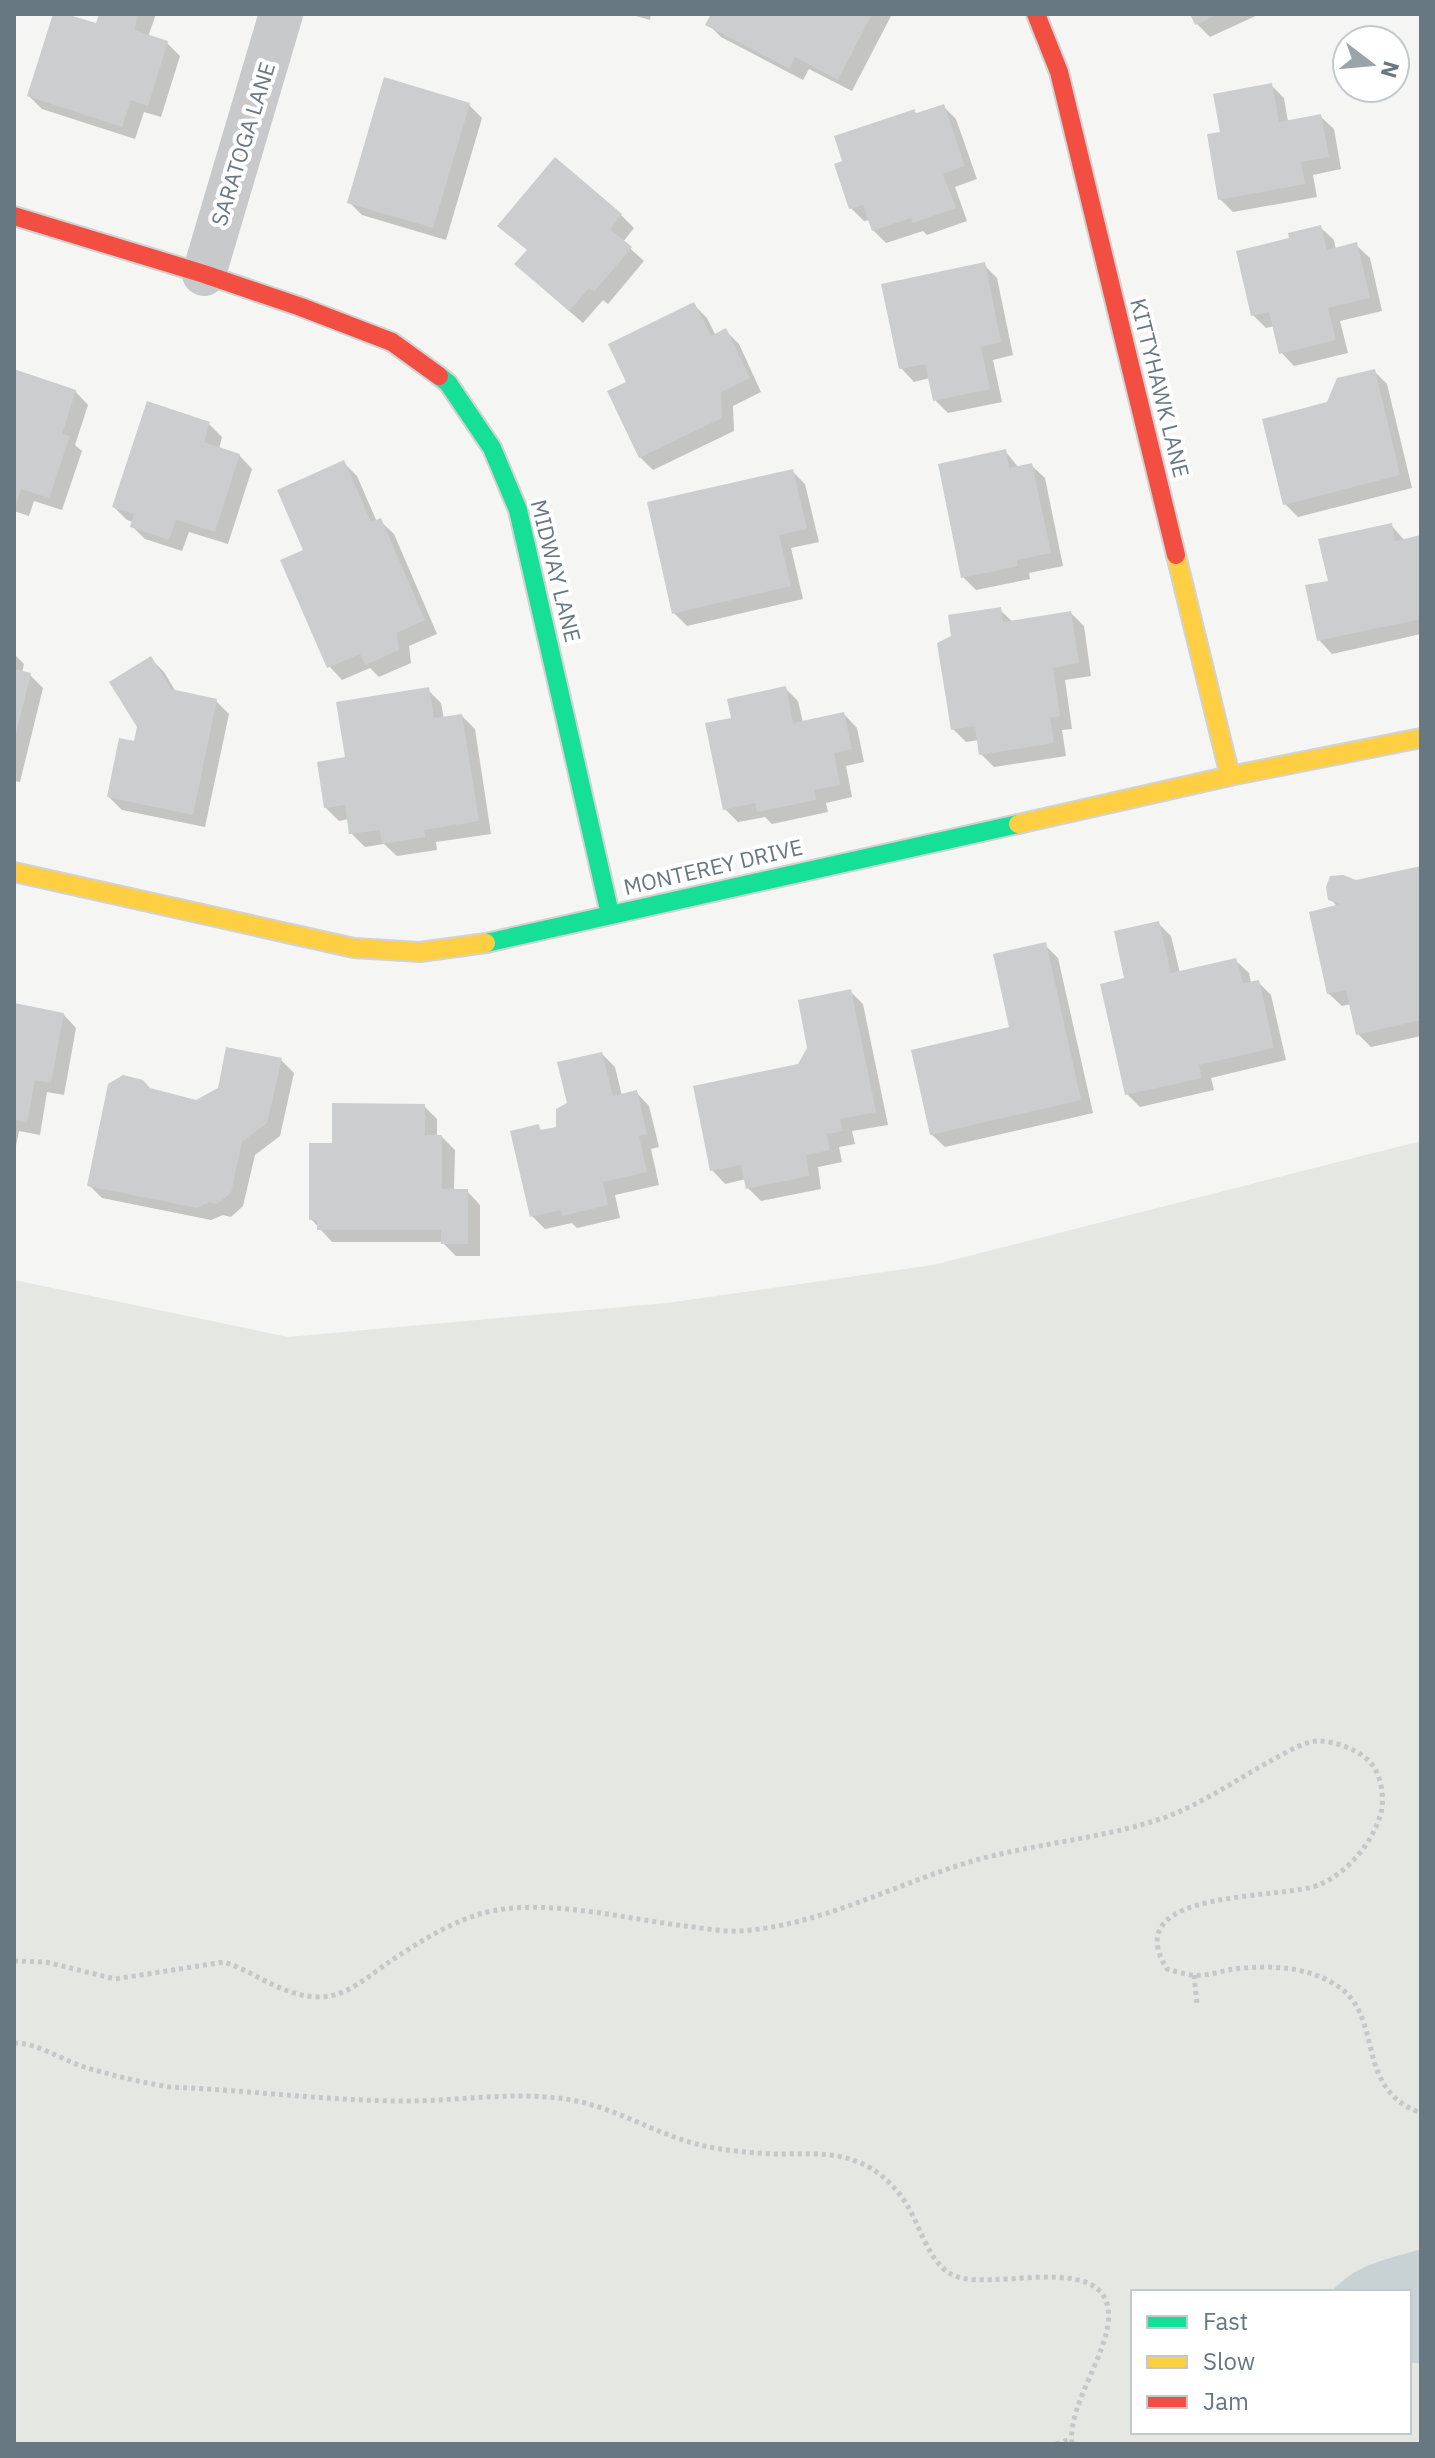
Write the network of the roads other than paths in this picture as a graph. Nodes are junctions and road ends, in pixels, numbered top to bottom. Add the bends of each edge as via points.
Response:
1 (281, 14) edge
2 (1036, 14) edge
3 (14, 216) edge
4 (204, 274) junction
5 (1421, 738) edge
6 (1230, 776) junction
7 (14, 872) edge
8 (610, 914) junction

1 - 4 street, SARATOGA LANE
2 - 6 street, KITTYHAWK LANE via 1059,72
3 - 4 street, MIDWAY LANE
4 - 8 street, MIDWAY LANE via 392,342 448,383 492,448 518,510
5 - 6 street, MONTEREY DRIVE
6 - 8 street, MONTEREY DRIVE
7 - 8 street, MONTEREY DRIVE via 367,949 420,952 470,947

